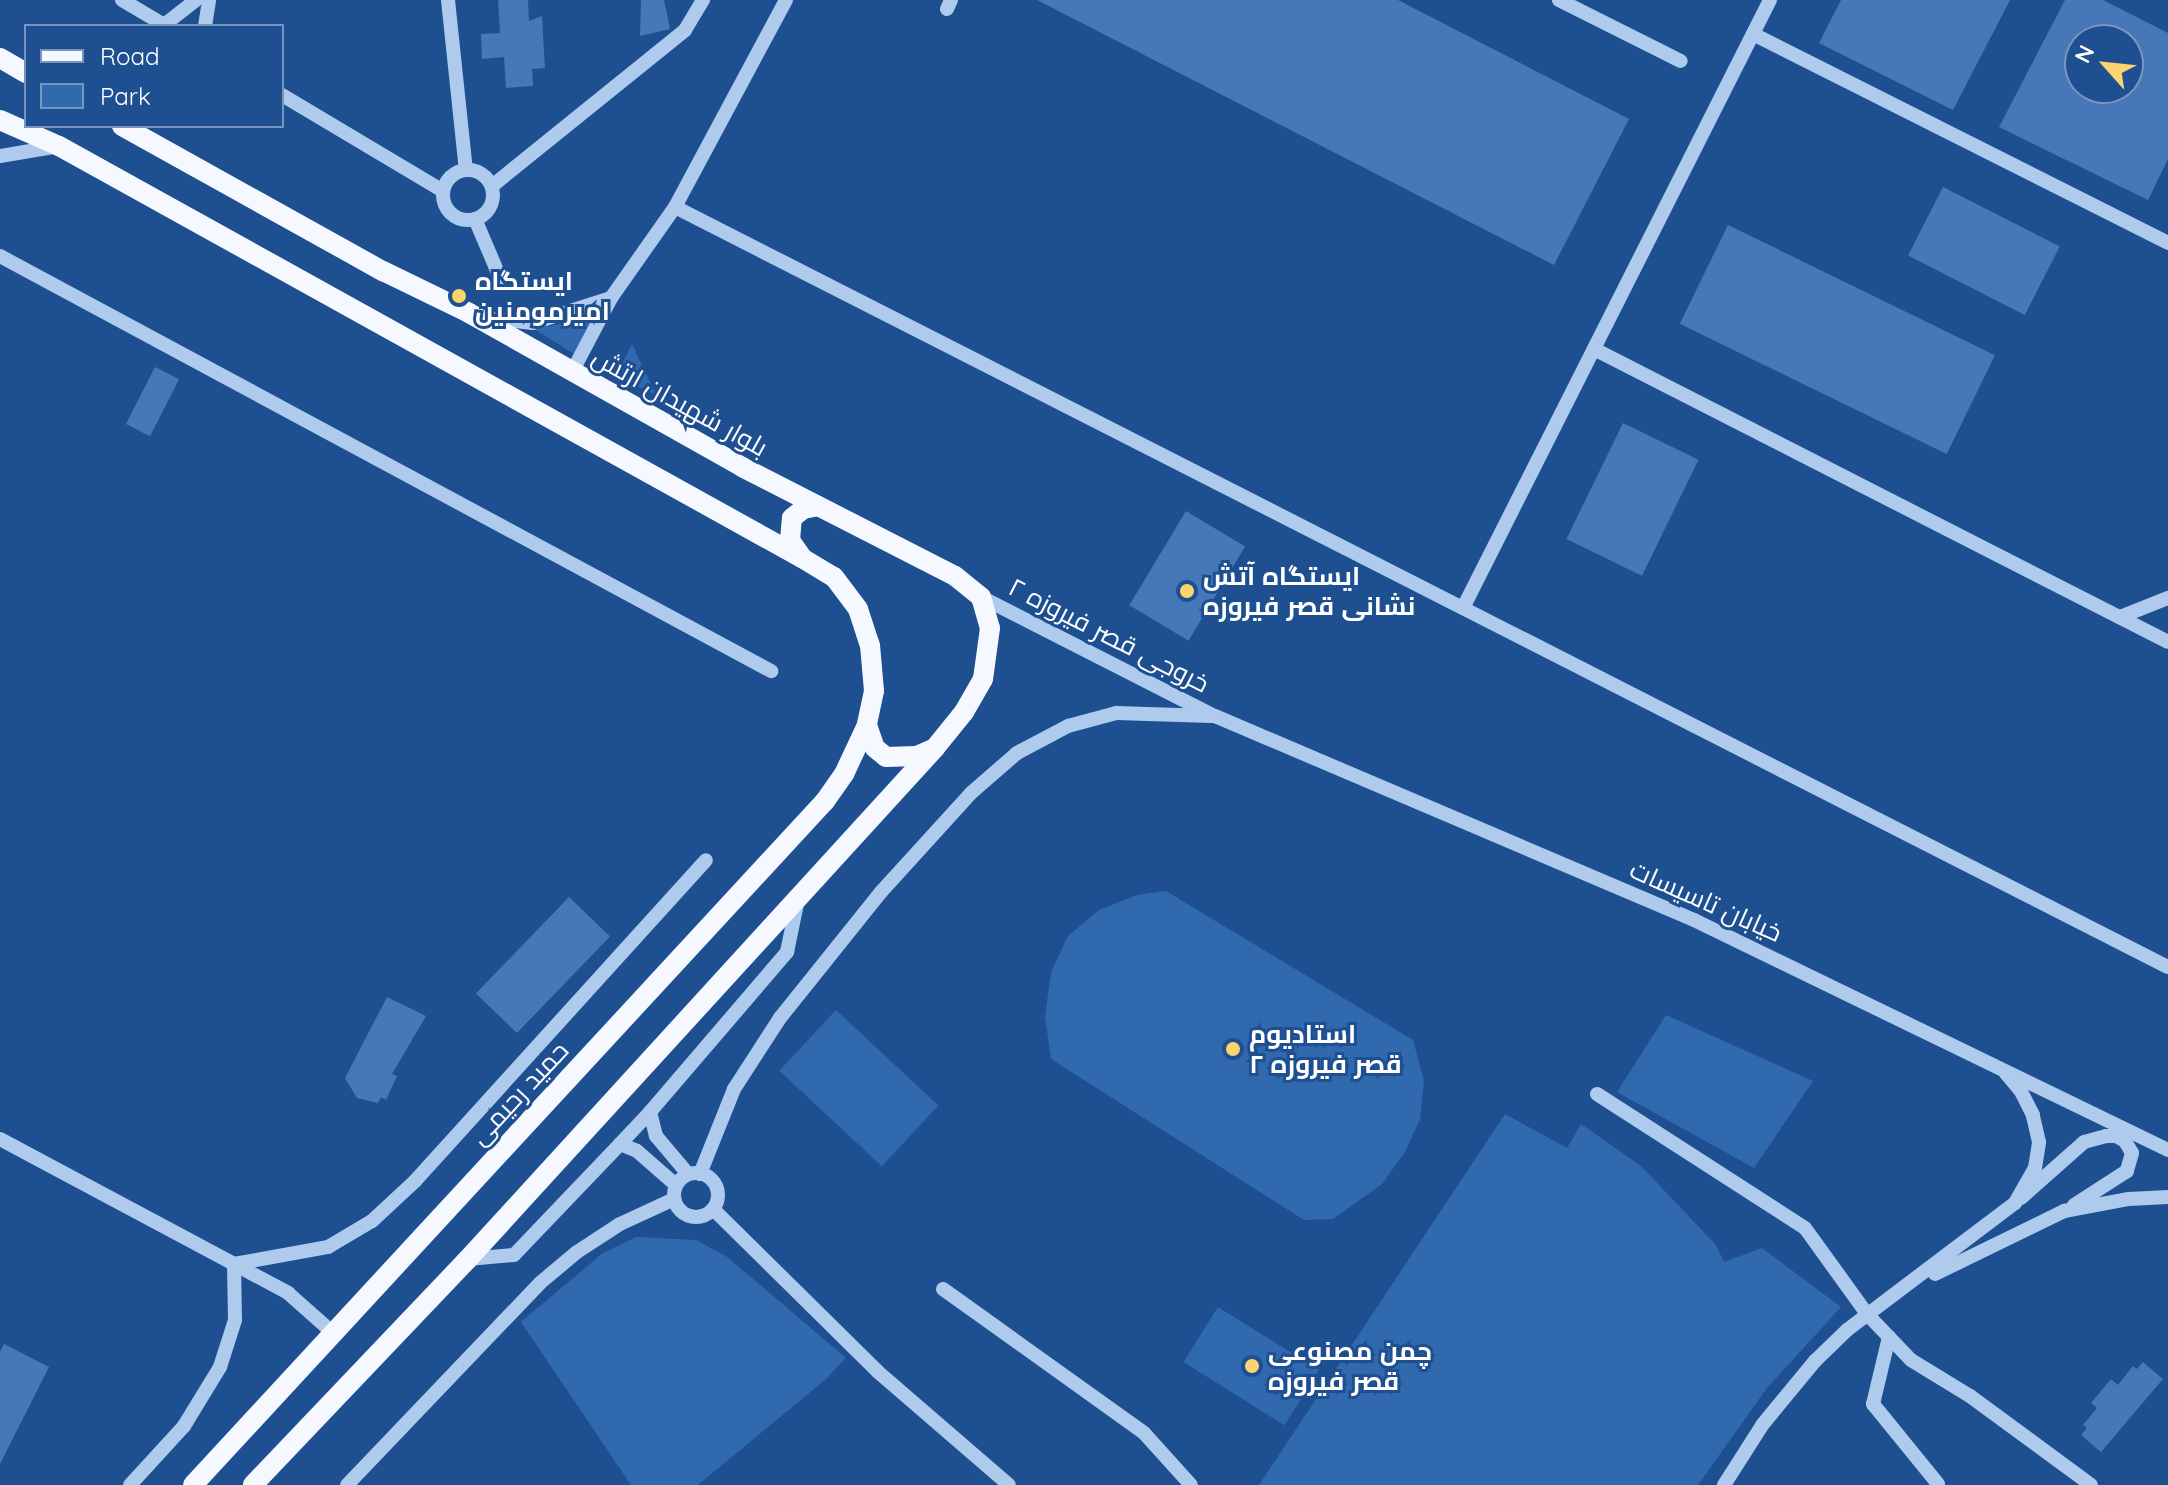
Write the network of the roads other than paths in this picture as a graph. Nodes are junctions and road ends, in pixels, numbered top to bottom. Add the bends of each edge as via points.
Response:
1 (122, 0) edge
2 (196, 0) edge
3 (209, 0) edge
4 (448, 0) edge
5 (703, 0) edge
6 (786, 0) edge
7 (1559, 0) edge
8 (1770, 0) edge
9 (162, 24) edge
10 (167, 24) edge
11 (205, 24) edge
12 (1753, 34) junction
13 (0, 58) edge
14 (1681, 61) dead end
15 (24, 72) edge
16 (284, 96) edge
17 (0, 120) edge
18 (126, 128) edge
19 (59, 146) junction
20 (0, 156) edge
21 (466, 170) junction
22 (492, 186) junction
23 (443, 191) junction
24 (675, 207) junction
25 (475, 219) junction
26 (2168, 243) edge
27 (0, 256) edge
28 (501, 280) dead end
29 (611, 298) junction
30 (469, 313) junction
31 (1594, 349) junction
32 (572, 372) junction
33 (818, 506) junction
34 (802, 558) junction
35 (981, 597) junction
36 (2168, 598) edge
37 (1463, 608) junction
38 (2120, 617) junction
39 (2168, 642) edge
40 (771, 671) dead end
41 (1215, 716) junction
42 (867, 725) junction
43 (935, 748) junction
44 (706, 860) dead end
45 (799, 899) junction
46 (2168, 967) edge
47 (1982, 1057) junction
48 (1597, 1094) dead end
49 (650, 1112) junction
50 (0, 1139) edge
51 (620, 1144) junction
52 (2168, 1150) edge
53 (694, 1174) junction
54 (675, 1192) junction
55 (2168, 1197) edge
56 (2015, 1203) junction
57 (713, 1209) junction
58 (2064, 1211) junction
59 (468, 1259) junction
60 (234, 1264) junction
61 (1909, 1286) junction
62 (943, 1289) dead end
63 (1867, 1314) junction
64 (333, 1333) junction
65 (1889, 1337) junction
66 (1938, 1484) edge
67 (130, 1485) edge
68 (193, 1485) edge
69 (253, 1485) edge
70 (347, 1485) edge
71 (1009, 1485) edge
72 (1191, 1485) edge
73 (1724, 1485) edge
74 (2091, 1485) edge

1 - 9 street
2 - 10 street
3 - 11 street
4 - 21 street
5 - 22 street via 685,30
6 - 24 street
7 - 14 street
8 - 12 street
12 - 26 street
12 - 31 street
13 - 15 main road
16 - 23 street
17 - 19 main road
18 - 30 main road, بلوار شهیدان ارتش
19 - 20 street
19 - 34 main road
21 - 22 street via 482,174
21 - 23 street via 451,176
22 - 25 street via 488,210
23 - 25 street via 451,215
24 - 29 street
24 - 37 street
25 - 28 street
27 - 40 street
29 - 30 street via 533,323
29 - 32 street
30 - 32 main road, بلوار شهیدان ارتش
31 - 37 street
31 - 38 street
32 - 33 main road, بلوار شهیدان ارتش
33 - 34 main road via 803,509 788,529
33 - 35 main road, بلوار شهیدان ارتش via 955,576
34 - 42 main road via 834,577 858,609 870,645 874,691
35 - 41 street, خروجی قصر فیروزه ۲
35 - 43 main road via 990,628 983,679
36 - 38 street
37 - 46 street
38 - 39 street
41 - 47 street, خیابان تاسیسات via 1694,920
41 - 53 street via 1116,713 1068,726 1017,753 971,793 881,892 780,1018 734,1089
42 - 43 main road via 875,748 886,757 917,756
42 - 64 main road, حمید رحیمی via 825,801
43 - 45 main road
44 - 60 street via 415,1181 372,1221 328,1247
45 - 49 street via 787,952
45 - 59 main road
47 - 52 street, خیابان تاسیسات
47 - 56 street via 2020,1090 2039,1142 2035,1168
48 - 63 street via 1805,1228
49 - 51 street
49 - 53 street via 656,1136
50 - 60 street
51 - 54 street via 637,1151
51 - 59 street via 514,1255
53 - 54 street
53 - 57 street via 716,1188
54 - 57 street via 687,1215 701,1217
54 - 70 street via 577,1252 540,1283
55 - 58 street
56 - 58 street via 2084,1142 2106,1136 2125,1141 2132,1153 2127,1171
56 - 61 street
57 - 71 street via 877,1371
58 - 61 street
59 - 69 main road
60 - 64 street via 288,1293
60 - 67 street via 235,1320 220,1367 184,1426
61 - 63 street
62 - 72 street via 1144,1433
63 - 65 street
63 - 73 street via 1815,1361 1763,1424
64 - 68 main road, حمید رحیمی
65 - 66 street via 1873,1404
65 - 74 street via 1911,1360 1970,1396

